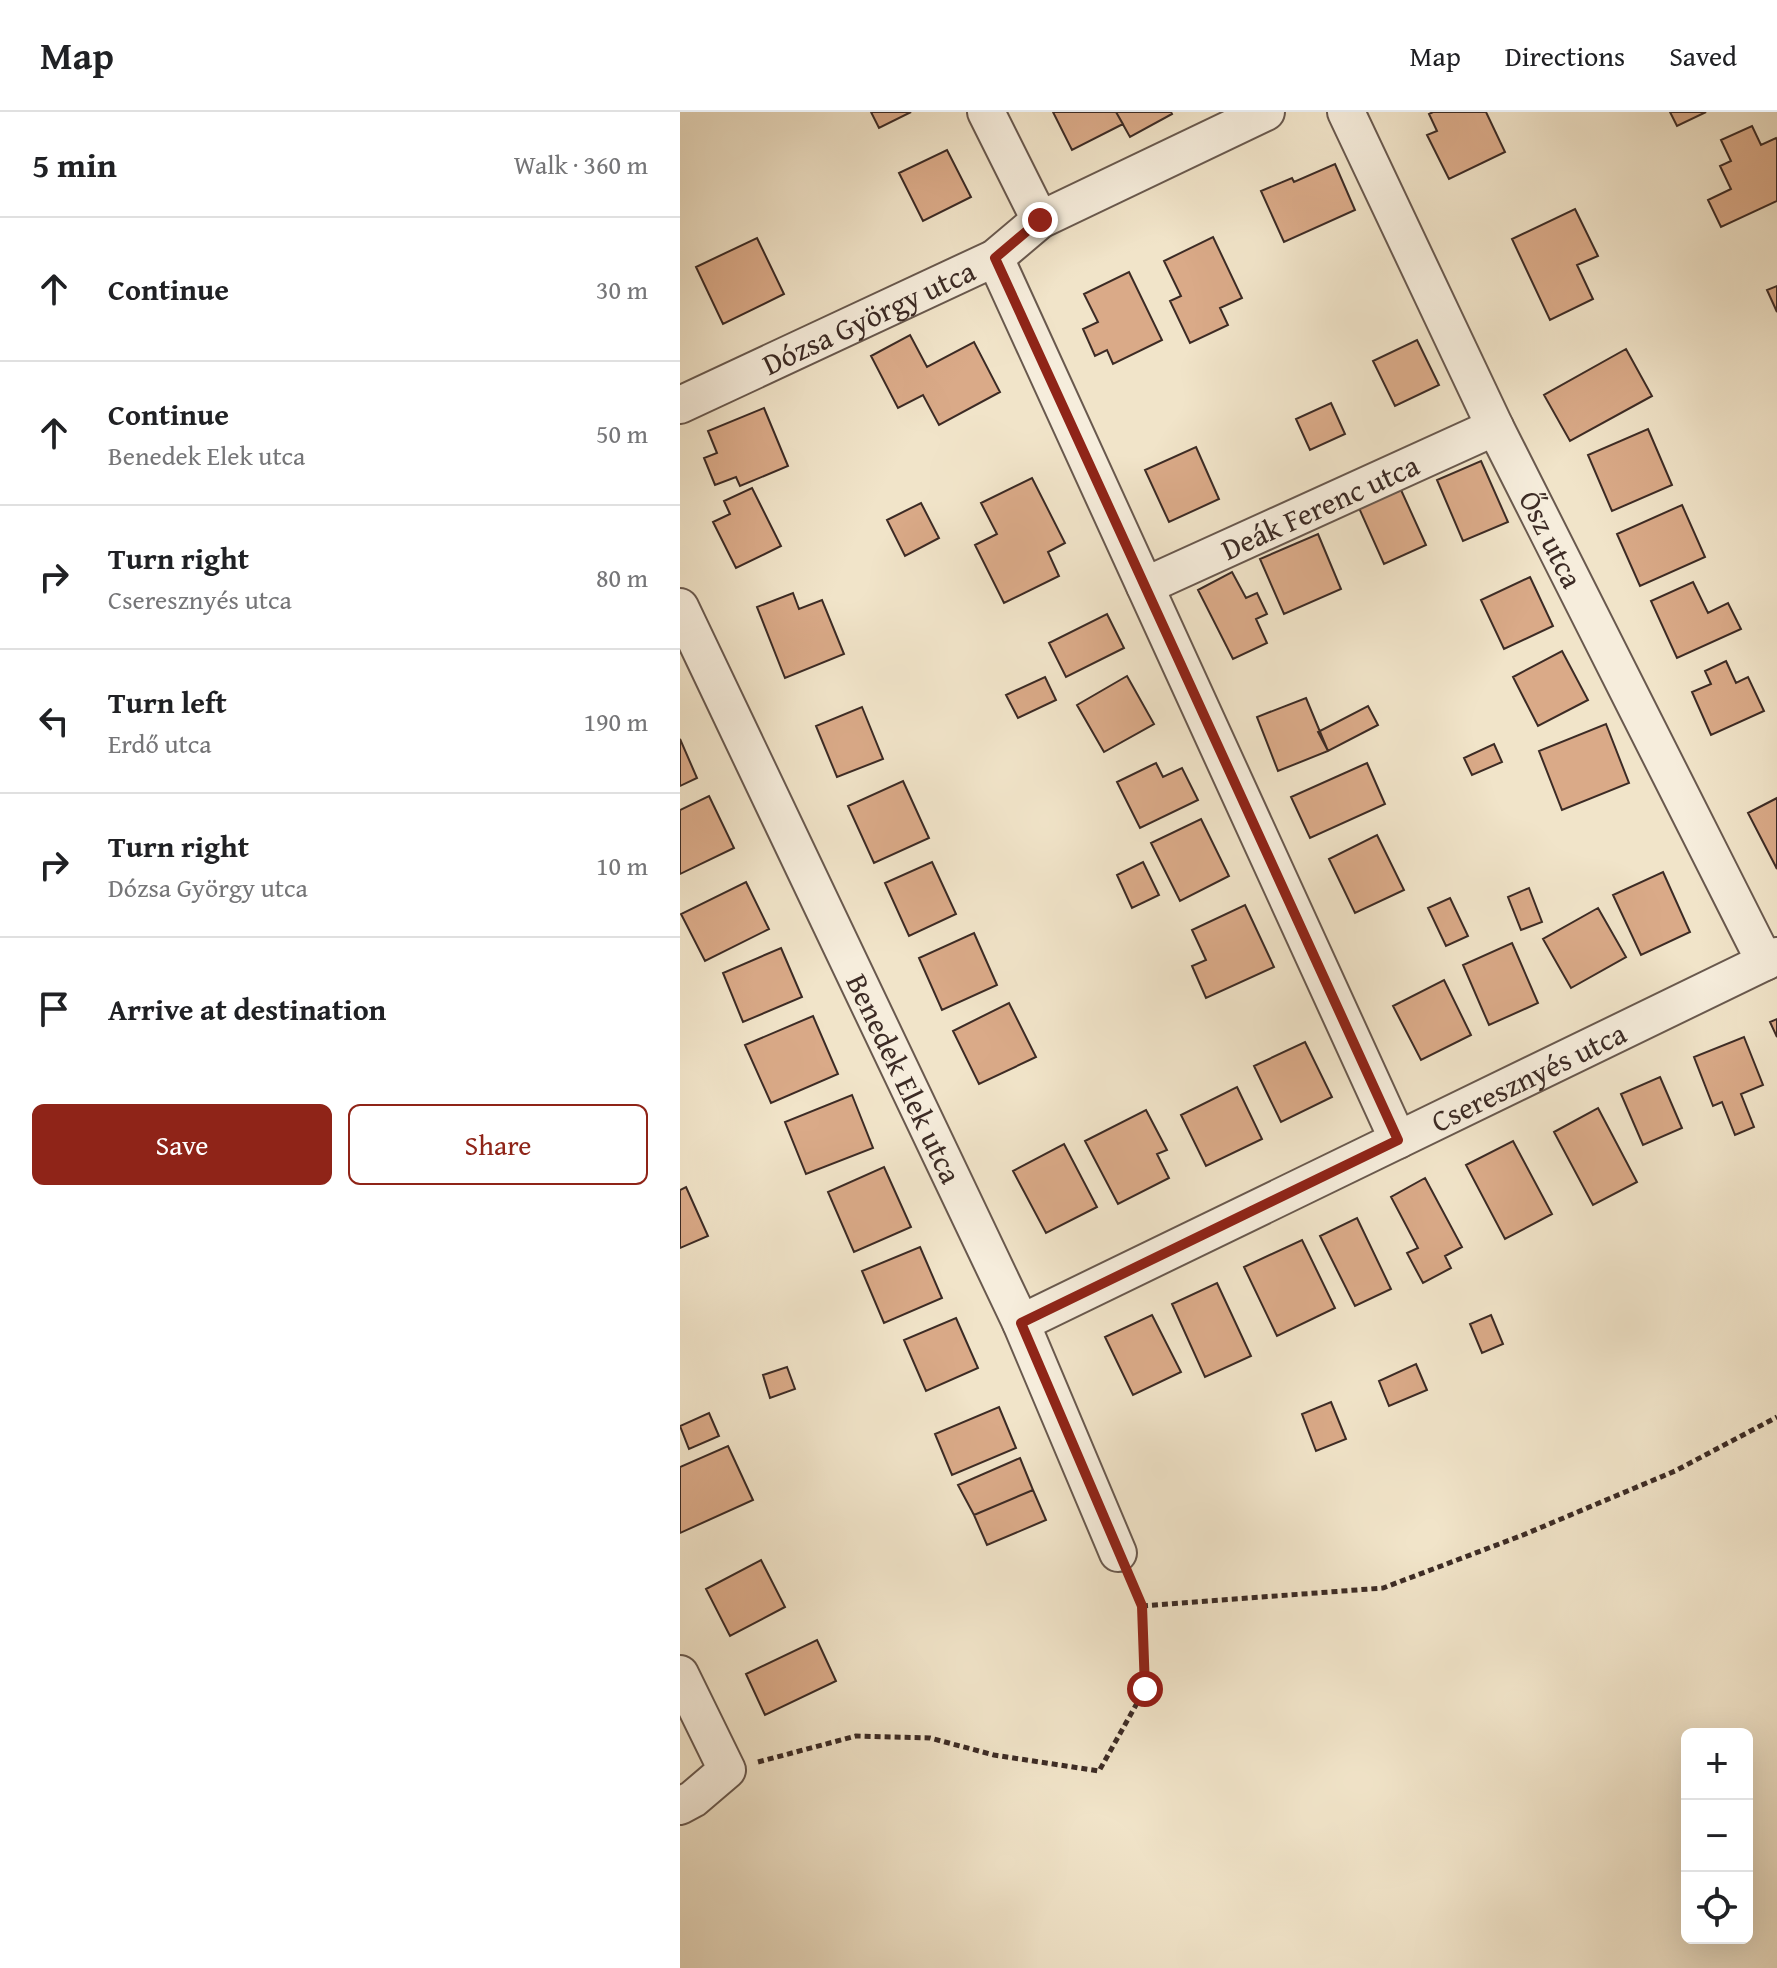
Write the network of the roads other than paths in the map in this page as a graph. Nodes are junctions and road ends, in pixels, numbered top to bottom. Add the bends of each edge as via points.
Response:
1 (986, 112) edge
2 (1266, 112) edge
3 (1346, 112) edge
4 (1040, 220) junction
5 (995, 258) junction
6 (680, 405) edge
7 (1495, 427) junction
8 (1145, 586) junction
9 (680, 607) edge
10 (1771, 959) edge
11 (1398, 1140) junction
12 (1021, 1323) junction
13 (1118, 1553) road end
14 (680, 1674) edge
15 (680, 1806) edge

1 - 4 street
2 - 4 street, Dózsa György utca
3 - 7 street, Ősz utca
4 - 5 street, Dózsa György utca
5 - 6 street, Dózsa György utca
5 - 8 street
7 - 8 street, Deák Ferenc utca
7 - 10 street, Ősz utca
8 - 11 street
9 - 12 street, Benedek Elek utca
10 - 11 street, Cseresznyés utca
11 - 12 street, Cseresznyés utca
12 - 13 street, Benedek Elek utca
14 - 15 street via 727,1770

